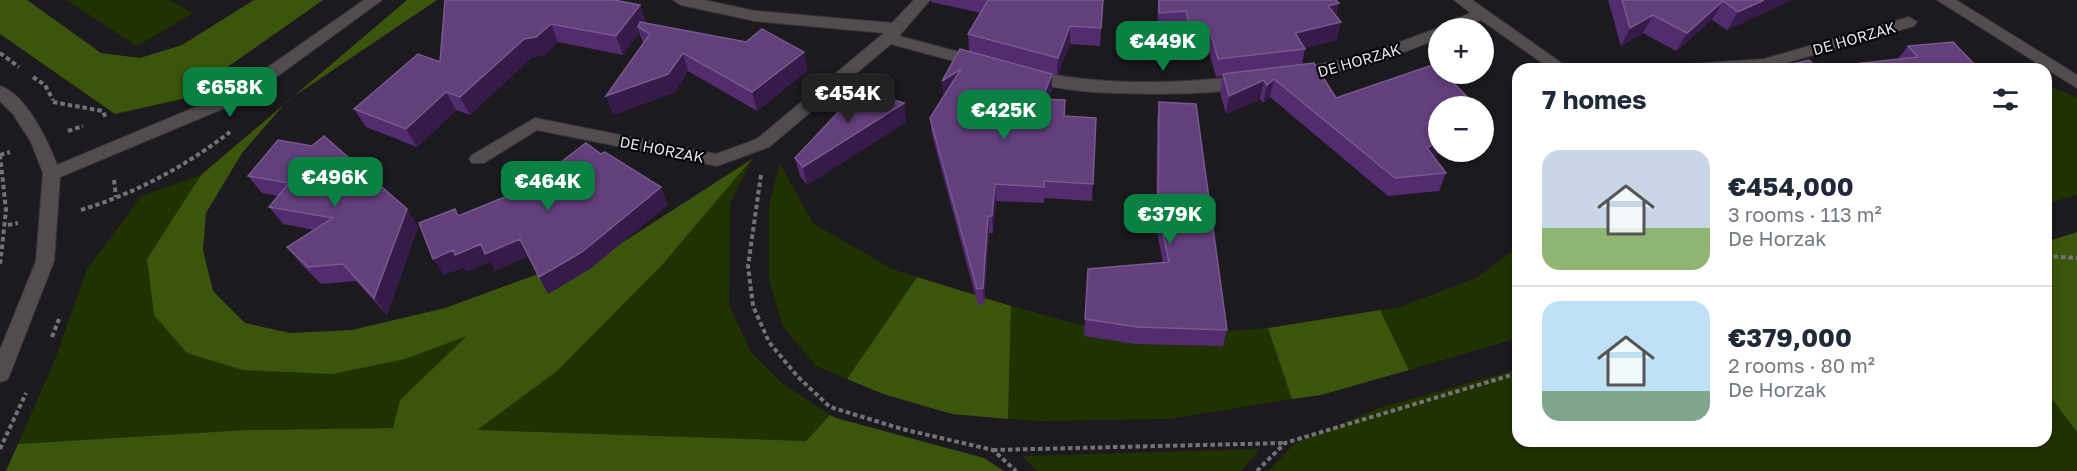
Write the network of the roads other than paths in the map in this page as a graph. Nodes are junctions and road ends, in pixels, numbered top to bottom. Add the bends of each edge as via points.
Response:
1 (374, 0) edge
2 (681, 0) edge
3 (922, 0) edge
4 (1462, 0) edge
5 (1945, 0) edge
6 (1480, 15) junction
7 (1473, 18) edge
8 (1909, 22) dead end
9 (892, 33) junction
10 (1428, 37) edge
11 (1553, 63) edge
12 (1767, 63) edge
13 (2046, 63) edge
14 (990, 65) edge
15 (2052, 66) edge
16 (1012, 71) edge
17 (2077, 82) edge
18 (0, 92) edge
19 (478, 159) dead end
20 (52, 173) junction
21 (0, 374) edge

1 - 20 street via 240,95
2 - 9 street via 755,16
3 - 9 street, DE HORZAK
4 - 6 street
5 - 13 street
6 - 7 street
6 - 11 street
8 - 12 street, DE HORZAK
9 - 14 street
9 - 19 street, DE HORZAK via 763,143 717,160 535,124
10 - 16 street, DE HORZAK via 1322,72 1183,89 1058,84
15 - 17 street
18 - 20 street via 19,110 39,141
20 - 21 street via 45,261

